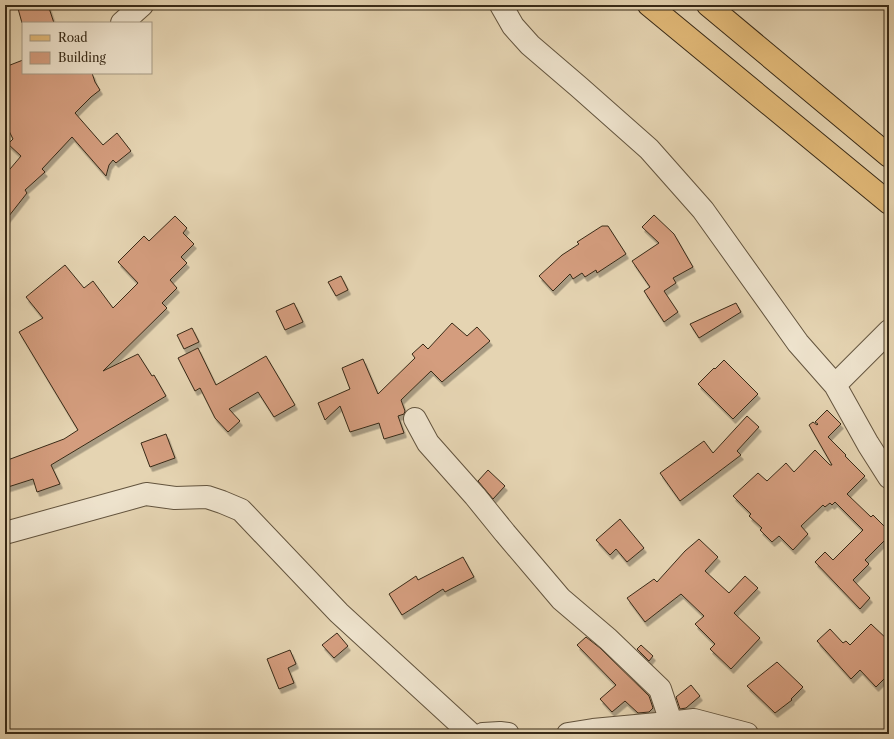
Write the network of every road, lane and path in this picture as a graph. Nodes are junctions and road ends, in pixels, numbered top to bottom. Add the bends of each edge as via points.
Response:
1 (142, 5) edge
2 (501, 5) edge
3 (649, 5) edge
4 (708, 5) edge
5 (123, 22) edge
6 (889, 156) edge
7 (889, 203) edge
8 (889, 331) edge
9 (835, 385) junction
10 (415, 419) dead end
11 (889, 477) edge
12 (5, 533) edge
13 (668, 723) junction
14 (471, 734) edge
15 (483, 734) edge
16 (508, 734) edge
17 (568, 734) edge
18 (746, 734) edge

1 - 5 street
2 - 9 street via 513,26 530,45 649,149 703,210 798,343
3 - 7 main road
4 - 6 main road
8 - 9 street
9 - 11 street
10 - 13 street via 428,443 561,599 608,639 660,689 668,714
12 - 14 street via 146,494 176,498 207,497 241,510 339,613
13 - 17 street
13 - 18 street via 694,720
15 - 16 street

